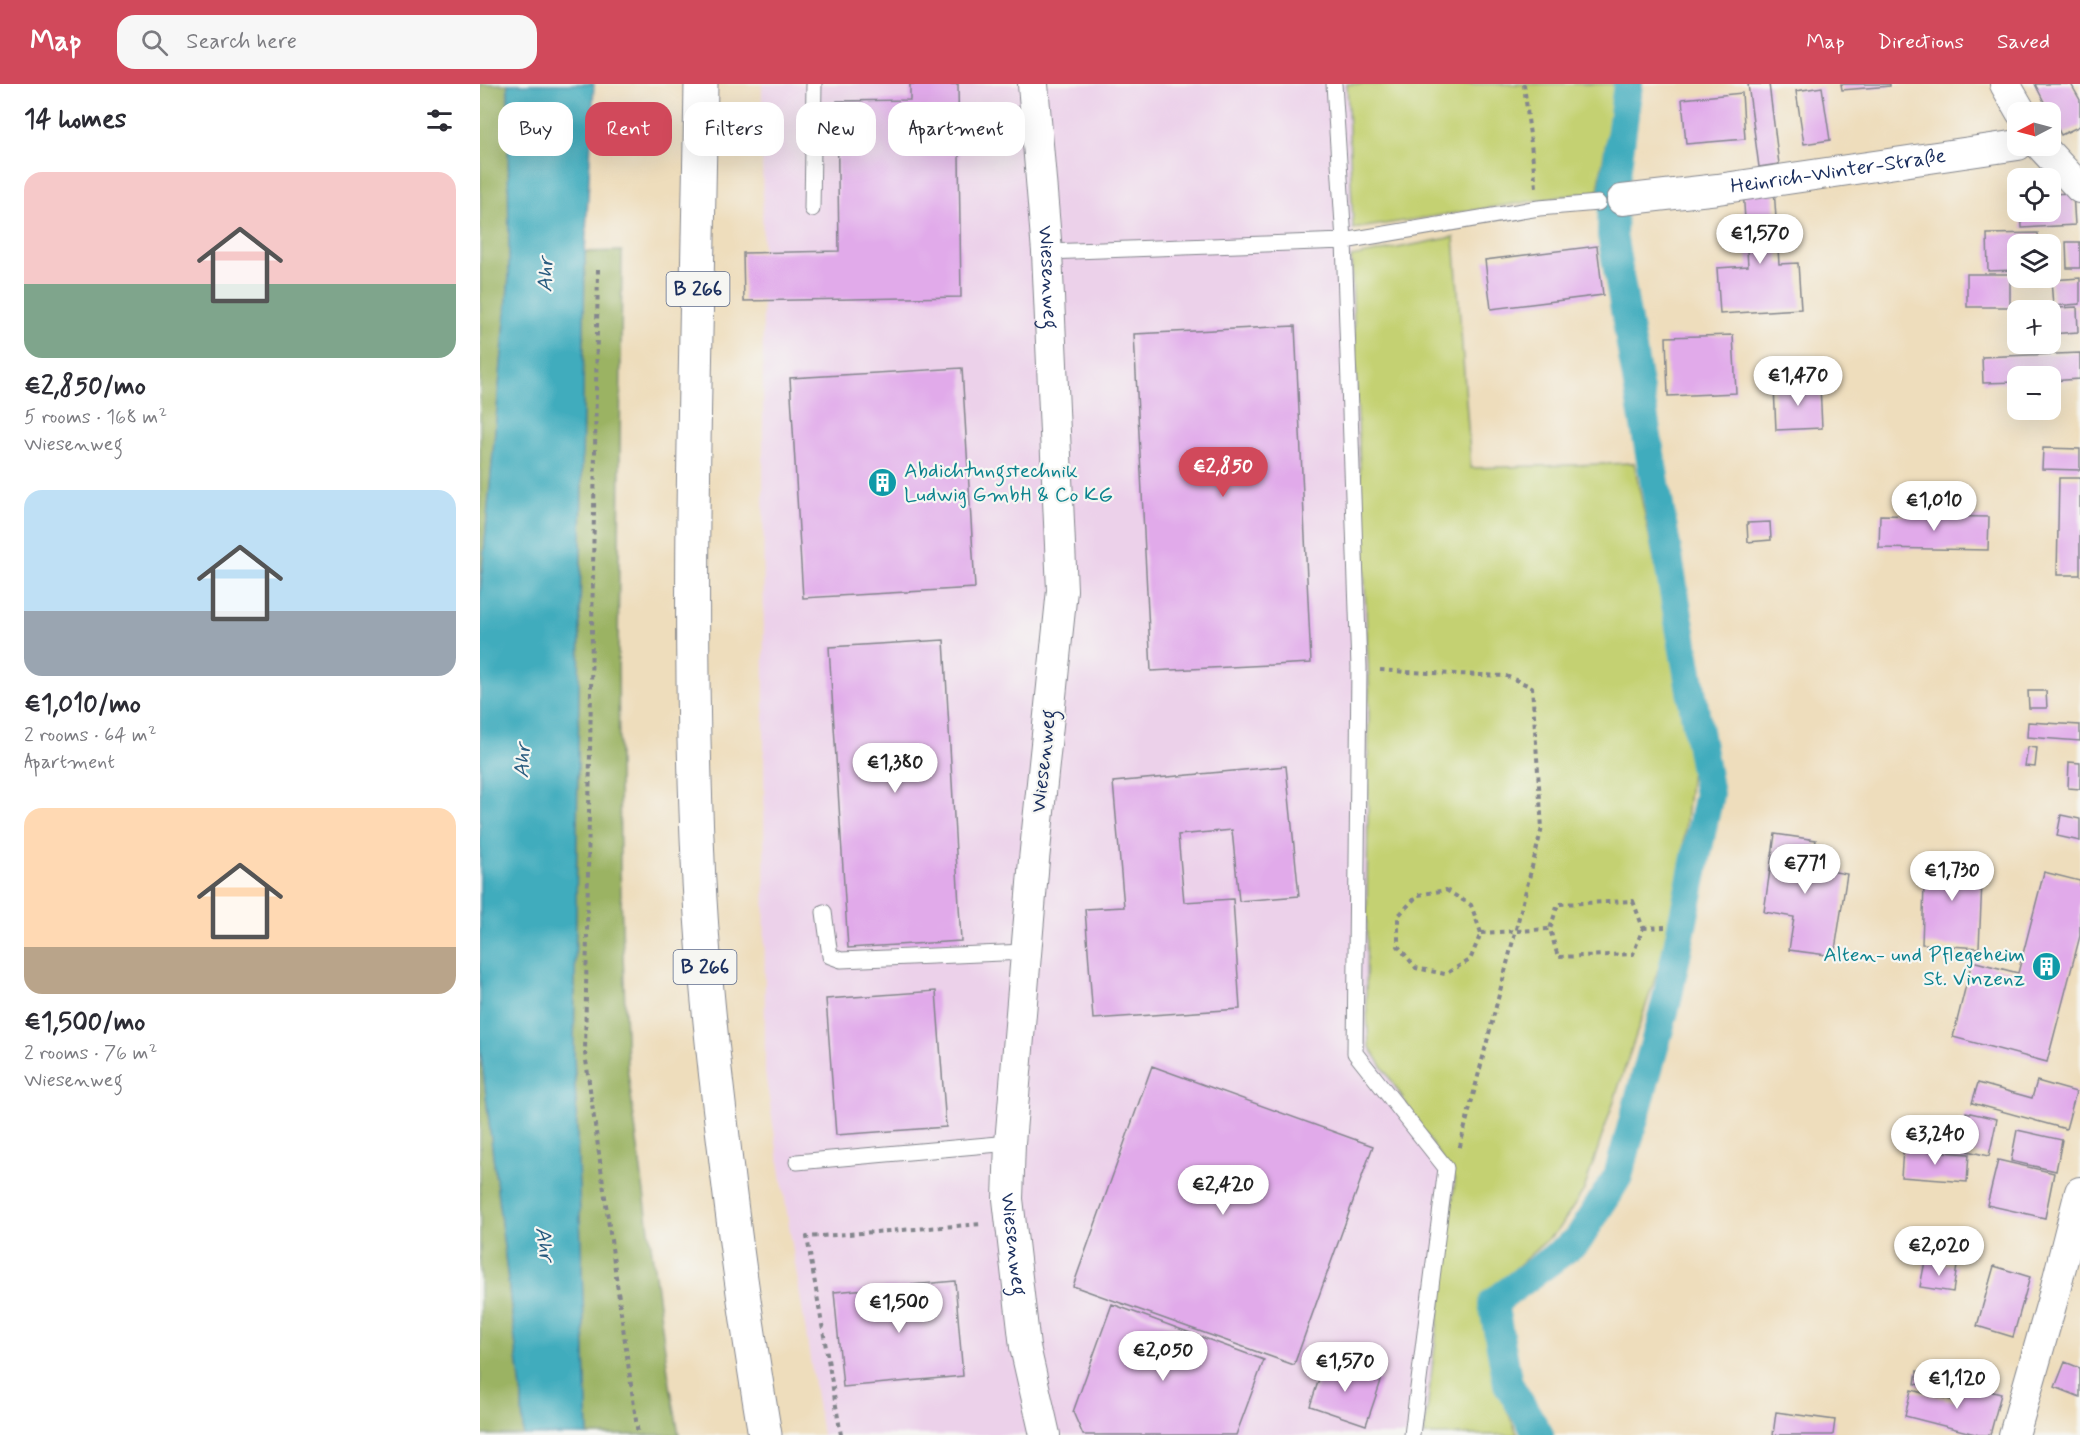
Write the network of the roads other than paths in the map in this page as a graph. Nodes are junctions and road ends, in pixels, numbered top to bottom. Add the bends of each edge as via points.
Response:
1 (702, 84) edge
2 (814, 84) edge
3 (1033, 84) edge
4 (1334, 84) edge
5 (2005, 84) edge
6 (2015, 102) edge
7 (2007, 148) edge
8 (2050, 156) edge
9 (2080, 188) edge
10 (1610, 201) joint
11 (812, 209) dead end
12 (1344, 241) junction
13 (1047, 252) junction
14 (824, 912) dead end
15 (1026, 952) junction
16 (1010, 1143) junction
17 (797, 1162) dead end
18 (2080, 1192) edge
19 (765, 1435) edge
20 (1045, 1435) edge
21 (1412, 1435) edge
22 (2014, 1435) edge

1 - 19 highway, B 266 via 693,661 698,860 710,1029 733,1222
2 - 11 lane
3 - 13 street, Wiesenweg
4 - 12 lane
5 - 6 street
7 - 10 street, Heinrich-Winter-Straße
8 - 9 street
10 - 12 lane via 1539,208
12 - 13 lane
12 - 21 lane via 1359,667 1355,1053 1446,1168
13 - 15 street, Wiesenweg via 1062,590
14 - 15 lane via 830,956 841,960
15 - 16 street, Wiesenweg
16 - 17 lane
16 - 20 street, Wiesenweg via 1010,1222 1025,1347
18 - 22 street

